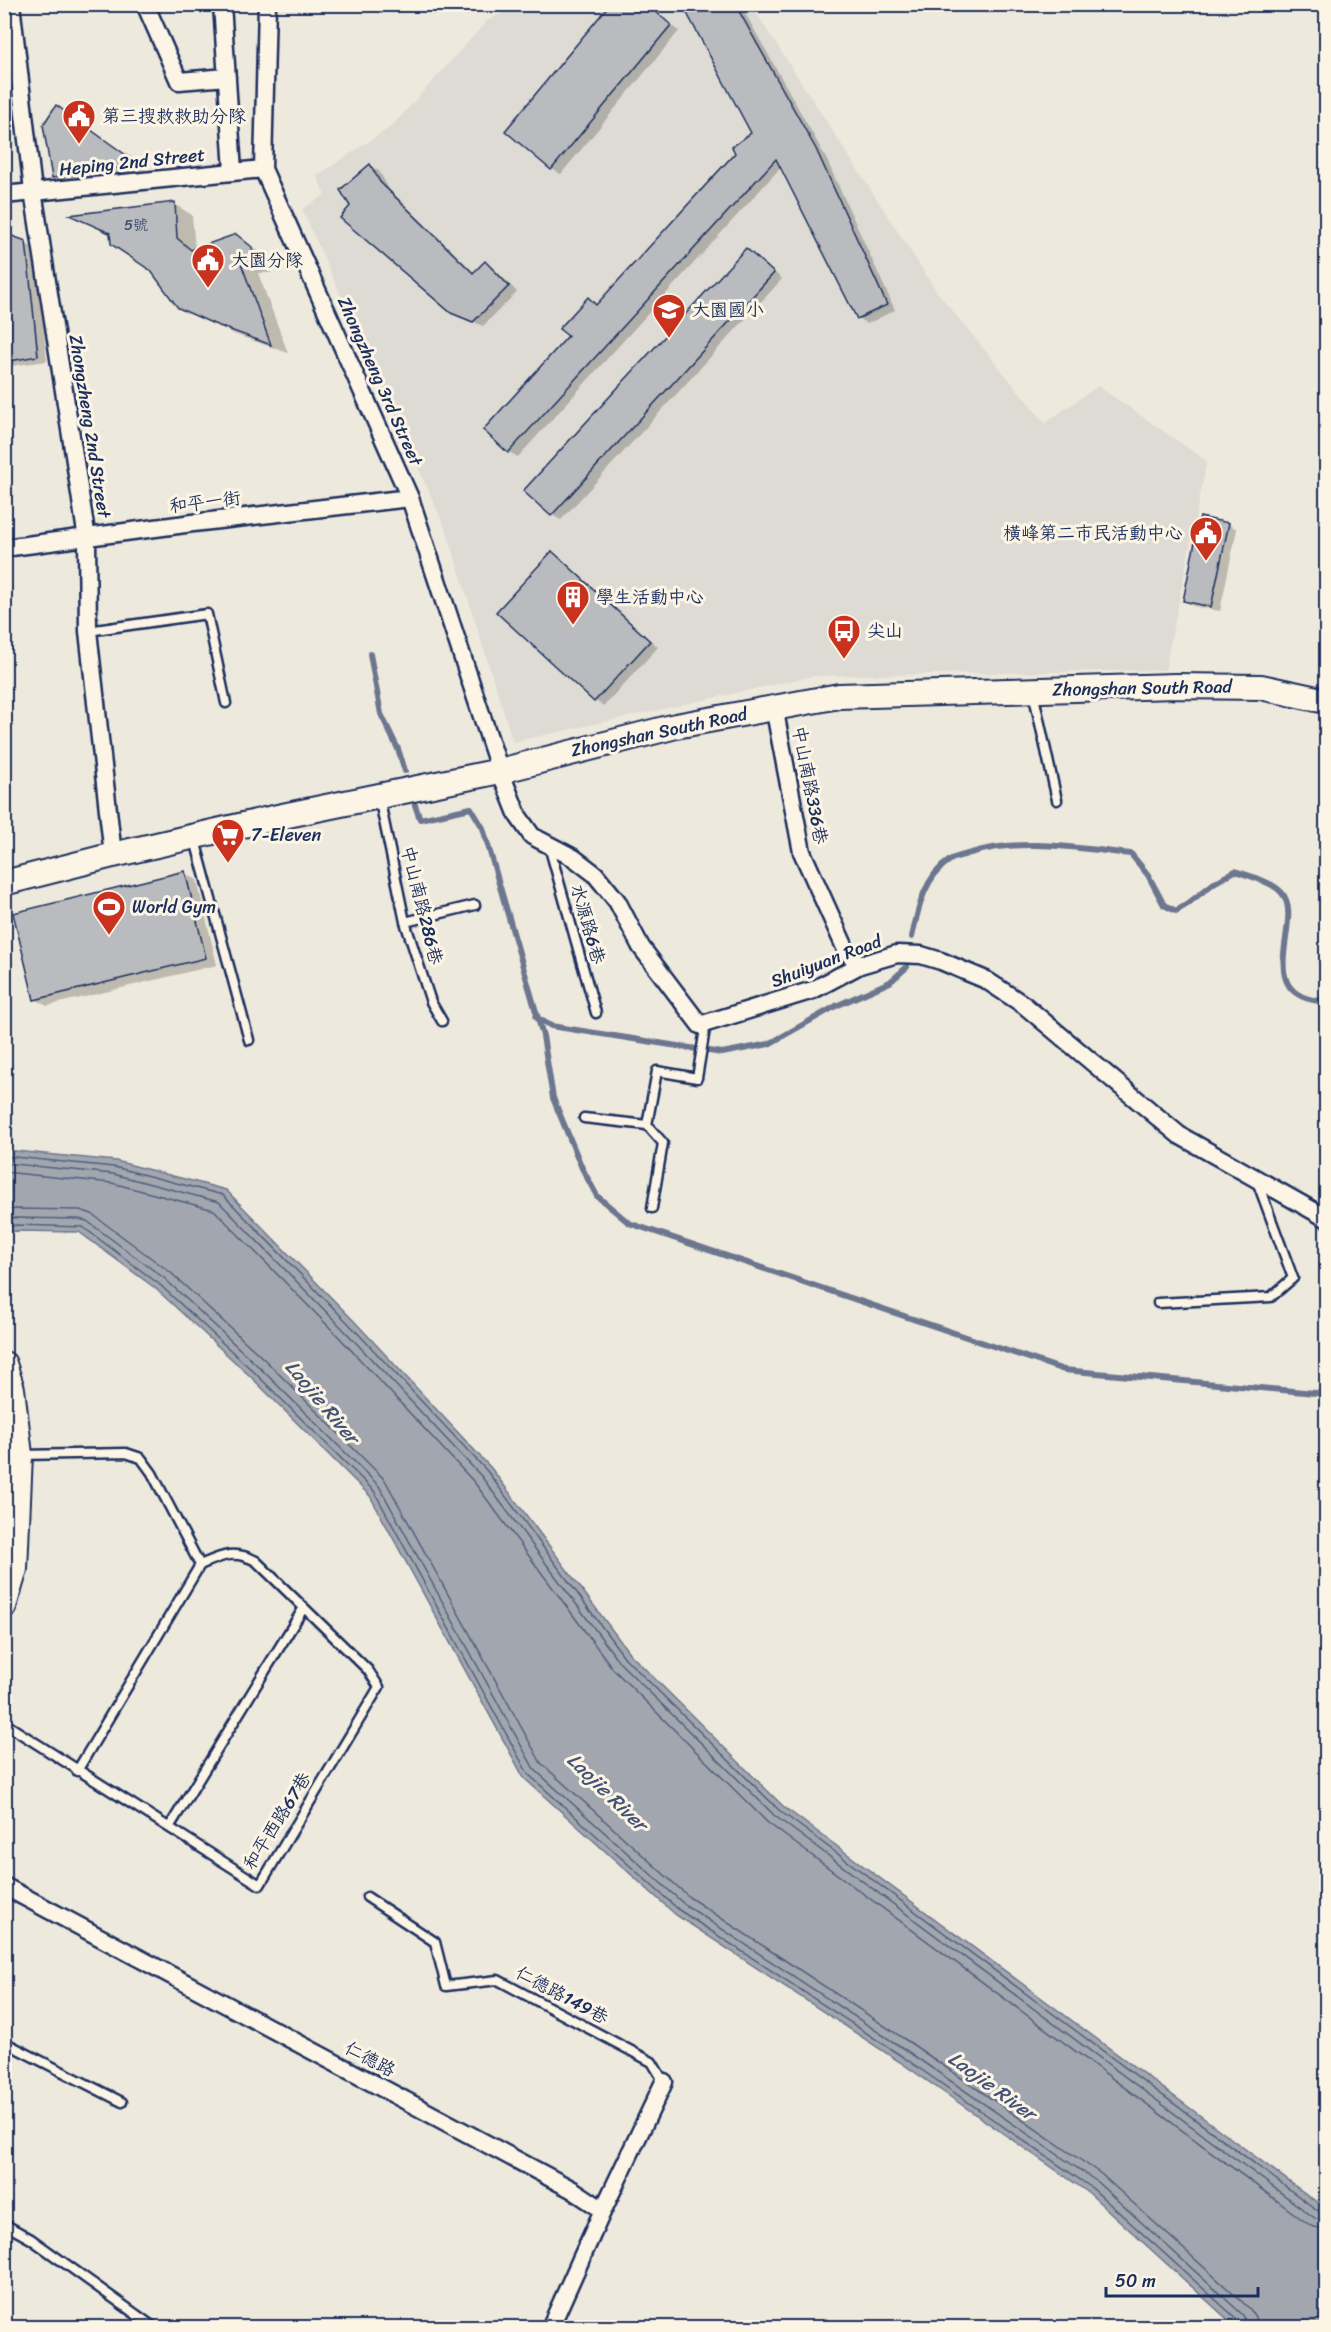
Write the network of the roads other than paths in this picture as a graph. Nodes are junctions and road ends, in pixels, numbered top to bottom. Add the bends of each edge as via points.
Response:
1 (11, 4) edge
2 (145, 4) edge
3 (222, 4) edge
4 (267, 4) edge
5 (227, 77) junction
6 (263, 170) junction
7 (233, 171) junction
8 (33, 191) junction
9 (4, 195) edge
10 (410, 498) junction
11 (87, 538) junction
12 (4, 548) edge
13 (88, 630) junction
14 (1033, 689) junction
15 (1326, 701) edge
16 (226, 703) dead end
17 (774, 707) junction
18 (500, 771) junction
19 (379, 795) junction
20 (1057, 800) dead end
21 (194, 836) junction
22 (548, 844) junction
23 (113, 855) junction
24 (4, 883) edge
25 (475, 905) dead end
26 (405, 922) junction
27 (860, 965) junction
28 (596, 1013) dead end
29 (442, 1021) dead end
30 (705, 1030) junction
31 (249, 1040) dead end
32 (584, 1118) dead end
33 (647, 1125) junction
34 (1256, 1178) junction
35 (652, 1208) dead end
36 (1326, 1218) edge
37 (1158, 1303) dead end
38 (4, 1364) edge
39 (20, 1455) junction
40 (200, 1565) junction
41 (4, 1606) edge
42 (303, 1609) junction
43 (4, 1723) edge
44 (77, 1771) junction
45 (170, 1826) junction
46 (4, 1886) edge
47 (367, 1897) dead end
48 (4, 2042) edge
49 (664, 2082) joint
50 (122, 2102) dead end
51 (603, 2210) junction
52 (4, 2224) edge
53 (155, 2328) edge
54 (550, 2328) edge

1 - 8 street, Zhongzheng 2nd Street
2 - 5 street via 179,81
3 - 5 street
4 - 6 street, Zhongzheng 3rd Street
5 - 7 street
6 - 7 street, Heping 2nd Street
6 - 10 street, Zhongzheng 3rd Street
7 - 8 street, Heping 2nd Street
8 - 9 street, Heping 2nd Street
8 - 11 street, Zhongzheng 2nd Street
10 - 11 street, 和平一街
10 - 18 street, Zhongzheng 3rd Street
11 - 12 street, 和平一街
11 - 13 street, Zhongzheng 2nd Street
13 - 16 lane via 207,614
13 - 23 street, Zhongzheng 2nd Street
14 - 15 main road, Zhongshan South Road via 1261,687
14 - 17 main road, Zhongshan South Road via 839,696
14 - 20 lane
17 - 18 main road, Zhongshan South Road via 676,726
17 - 27 street, 中山南路336巷 via 802,852 847,952
18 - 19 main road, Zhongshan South Road
18 - 22 street via 518,816 532,836
19 - 21 main road, Zhongshan South Road
19 - 26 lane, 中山南路286巷
21 - 23 main road, Zhongshan South Road
21 - 31 lane
22 - 28 lane, 水源路6巷
22 - 30 street via 596,874 617,902 641,947
23 - 24 main road, Zhongshan South Road
25 - 26 lane
26 - 29 lane, 中山南路286巷 via 431,1002
27 - 30 street, Shuiyuan Road via 813,990
27 - 34 street, Shuiyuan Road via 897,954 921,955 986,980 1024,1005 1179,1135
30 - 33 lane via 697,1078 657,1071
32 - 33 lane
33 - 35 lane via 663,1143
34 - 36 street, Shuiyuan Road
34 - 37 lane via 1293,1278 1271,1297
38 - 39 main road via 12,1389
39 - 40 lane via 126,1453 141,1458
39 - 41 main road via 15,1569
40 - 42 lane via 224,1555 244,1554 256,1561
40 - 44 lane
42 - 45 lane
42 - 45 lane, 和平西路67巷 via 368,1670 379,1687 260,1885
43 - 44 lane, 和平西路67巷
44 - 45 lane, 和平西路67巷
46 - 51 street, 仁德路 via 573,2190
47 - 49 lane, 仁德路149巷 via 435,1942 447,1986 498,1980 652,2062
48 - 50 lane
49 - 51 street
51 - 54 street
52 - 53 lane

